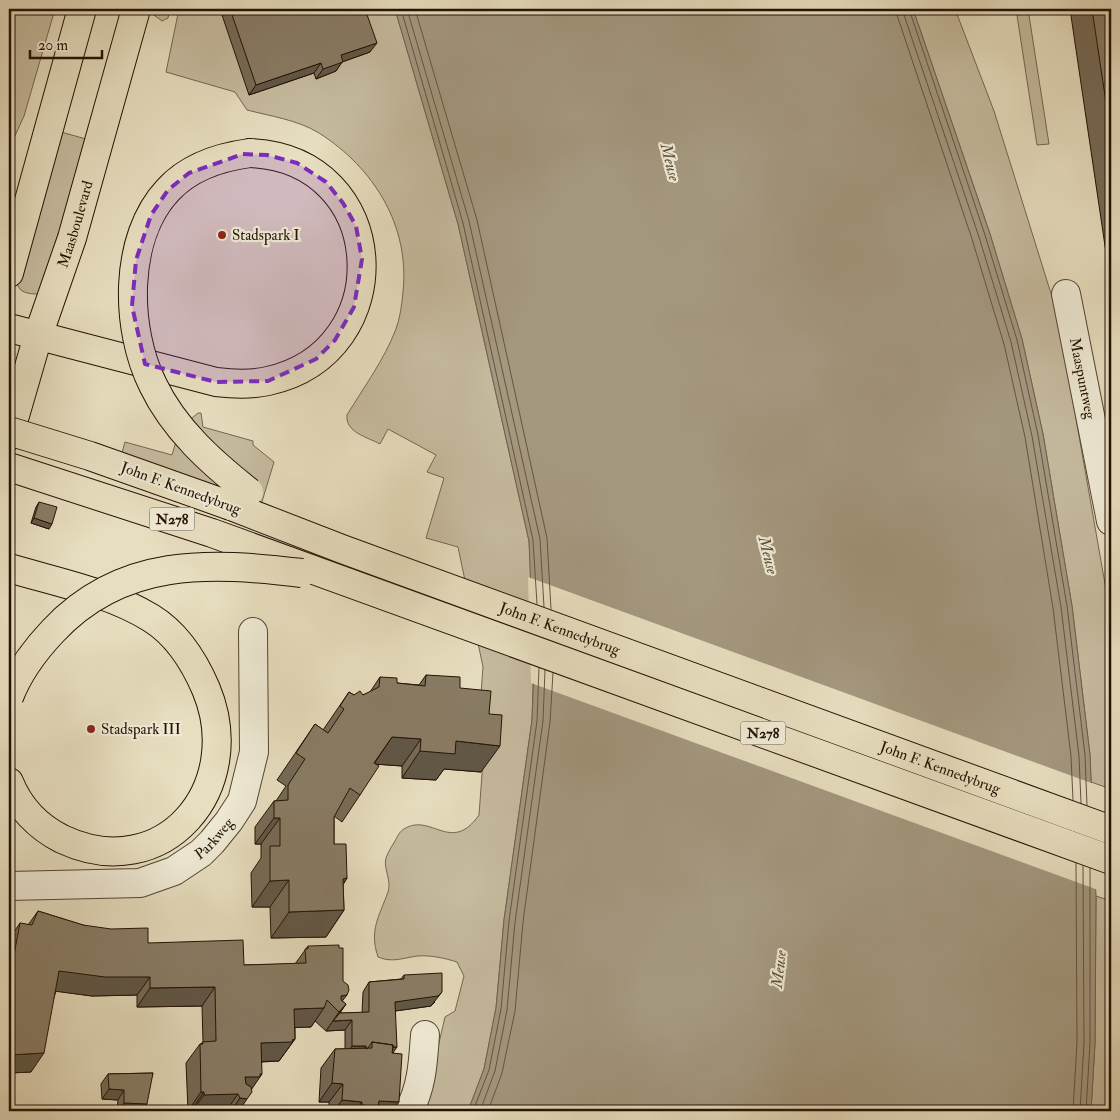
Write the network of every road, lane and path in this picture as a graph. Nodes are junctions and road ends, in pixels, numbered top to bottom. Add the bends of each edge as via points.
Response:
1 (82, 9) edge
2 (136, 9) edge
3 (16, 225) edge
4 (9, 273) edge
5 (1066, 294) dead end
6 (9, 328) edge
7 (38, 336) junction
8 (9, 370) edge
9 (13, 419) edge
10 (9, 436) edge
11 (9, 467) edge
12 (1111, 521) edge
13 (342, 549) junction
14 (21, 572) edge
15 (333, 577) junction
16 (9, 591) edge
17 (253, 632) dead end
18 (9, 697) edge
19 (9, 782) edge
20 (1111, 830) edge
21 (1111, 860) edge
22 (9, 886) edge
23 (425, 1035) dead end
24 (410, 1111) edge

1 - 3 main road
2 - 7 main road, Maasboulevard via 72,238
3 - 4 main road
5 - 12 street, Maaspuntweg
6 - 7 main road
7 - 9 main road, Maasboulevard
7 - 13 main road, bridge via 216,382 230,384 252,384 282,377 307,365 325,351 343,330 358,295 362,259 356,226 326,182 297,164 250,153 222,158 189,173 158,202 145,229 134,275 132,306 137,337 153,385 191,441 248,492
8 - 9 main road
9 - 10 main road, Maasboulevard
9 - 13 main road, John F. Kennedybrug / N278, bridge via 120,466
11 - 15 main road, John F. Kennedybrug / N278 via 212,533
13 - 20 main road, John F. Kennedybrug / N278
14 - 16 main road
14 - 19 main road via 108,598 139,611 165,628 202,679 218,738 216,763 204,798 187,820 158,840 137,849 92,849 57,836 35,820 20,803
15 - 18 main road, bridge via 209,565 161,571 123,582 94,597 58,625 19,673
15 - 21 main road, John F. Kennedybrug / N278
17 - 22 street, Parkweg via 253,759 242,801 212,842 174,871 140,883
23 - 24 street via 423,1073

